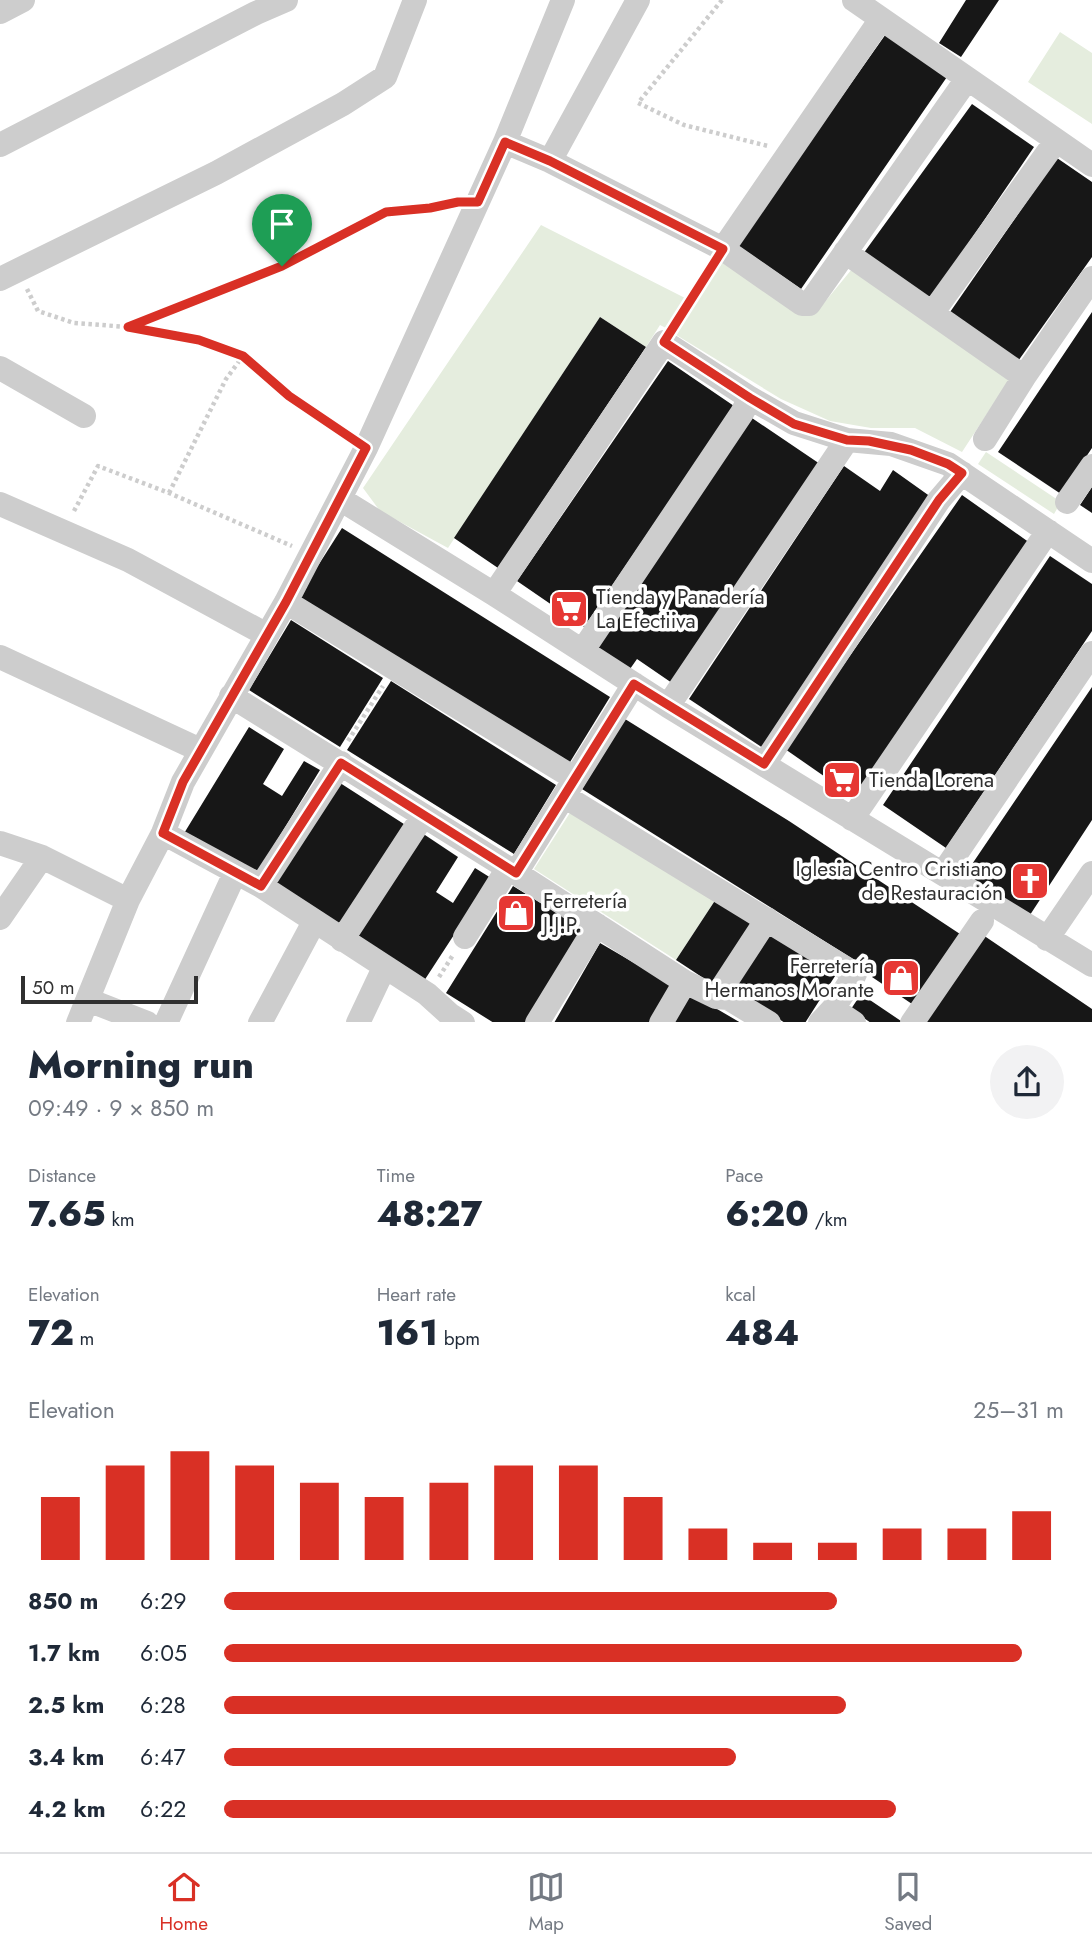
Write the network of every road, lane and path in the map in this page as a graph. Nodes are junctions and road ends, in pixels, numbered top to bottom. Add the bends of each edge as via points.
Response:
1 (23, 0) edge
2 (286, 0) edge
3 (415, 0) edge
4 (563, 0) edge
5 (638, 0) edge
6 (722, 0) edge
7 (854, 0) edge
8 (0, 12) edge
9 (881, 19) junction
10 (967, 79) junction
11 (1056, 141) junction
12 (505, 142) junction
13 (0, 145) edge
14 (789, 151) junction
15 (550, 161) junction
16 (1092, 165) edge
17 (478, 202) junction
18 (723, 249) junction
19 (845, 252) junction
20 (8, 274) edge
21 (1092, 278) edge
22 (933, 312) junction
23 (128, 327) junction
24 (664, 342) junction
25 (243, 356) junction
26 (0, 368) edge
27 (1024, 377) junction
28 (750, 398) junction
29 (85, 416) dead end
30 (985, 439) dead end
31 (847, 440) junction
32 (366, 448) junction
33 (1092, 466) edge
34 (962, 473) junction
35 (169, 493) junction
36 (340, 499) junction
37 (1067, 502) dead end
38 (0, 504) edge
39 (1048, 531) junction
40 (63, 532) junction
41 (312, 554) junction
42 (1092, 561) edge
43 (494, 594) junction
44 (286, 602) junction
45 (267, 635) junction
46 (583, 650) junction
47 (1092, 653) edge
48 (0, 657) edge
49 (394, 668) junction
50 (634, 684) junction
51 (231, 696) junction
52 (668, 706) junction
53 (201, 750) junction
54 (339, 762) junction
55 (764, 764) junction
56 (569, 787) junction
57 (423, 816) junction
58 (852, 819) junction
59 (163, 833) junction
60 (0, 843) edge
61 (43, 857) junction
62 (512, 871) junction
63 (236, 873) junction
64 (943, 873) junction
65 (1092, 873) edge
66 (261, 886) junction
67 (128, 900) junction
68 (0, 918) edge
69 (767, 919) junction
70 (982, 921) dead end
71 (314, 922) junction
72 (597, 925) junction
73 (465, 937) joint
74 (1047, 939) junction
75 (342, 940) junction
76 (1092, 965) edge
77 (384, 968) junction
78 (685, 982) junction
79 (427, 994) junction
80 (716, 997) junction
81 (83, 1012) edge
82 (827, 1016) edge
83 (452, 1020) edge
84 (140, 1022) edge
85 (166, 1022) edge
86 (261, 1022) edge
87 (358, 1022) edge
88 (538, 1022) edge
89 (662, 1022) edge
90 (767, 1022) edge
91 (850, 1022) edge
92 (913, 1022) edge

1 - 8 street
2 - 13 street
3 - 20 street via 385,77 216,173
4 - 12 street
5 - 15 street
6 - 14 path via 638,103 684,125
7 - 9 street
9 - 10 street
9 - 14 street
10 - 11 street
10 - 19 street
11 - 16 street
11 - 22 street
12 - 15 street
12 - 17 street
14 - 18 street
15 - 18 street
17 - 23 path via 386,212 282,266
17 - 32 street
18 - 19 street via 802,304 809,304
18 - 24 path
19 - 22 street
20 - 23 path via 38,311 74,323
21 - 27 street
22 - 27 street
23 - 25 path via 199,340
24 - 28 street
24 - 43 street
25 - 32 path via 289,396
25 - 35 path via 226,379
26 - 29 street
27 - 30 street
28 - 31 street via 794,424
28 - 46 street
31 - 34 street via 911,450
31 - 52 street
32 - 36 street
33 - 37 street
34 - 39 street
34 - 55 street via 939,500
35 - 40 path via 98,466
35 - 41 path
36 - 41 street
36 - 43 street
38 - 40 street
39 - 42 street
39 - 58 street
40 - 45 street via 128,560
41 - 44 street
43 - 46 street
44 - 45 street
44 - 49 street
45 - 51 street
46 - 50 street
47 - 64 street
48 - 53 street
49 - 54 path
49 - 56 street
50 - 52 street
50 - 56 street
51 - 53 street
51 - 54 street
52 - 55 street
53 - 59 street
54 - 57 street
54 - 66 street
55 - 58 street
56 - 62 street
56 - 69 street
57 - 62 street
57 - 75 street
58 - 64 street
59 - 63 street
59 - 67 street
60 - 61 street
61 - 67 street
61 - 68 street
62 - 72 street
62 - 73 street
63 - 66 street
63 - 85 street
64 - 74 street
65 - 74 street
66 - 71 street
67 - 81 street
69 - 80 street
69 - 82 street via 855,974
70 - 92 street
71 - 75 street
71 - 86 street
72 - 78 street
72 - 88 street
73 - 79 path
74 - 76 street
75 - 77 street
77 - 79 street
77 - 87 street
78 - 80 street
78 - 89 street
79 - 83 street
80 - 90 street via 729,998
81 - 84 street
82 - 91 street

